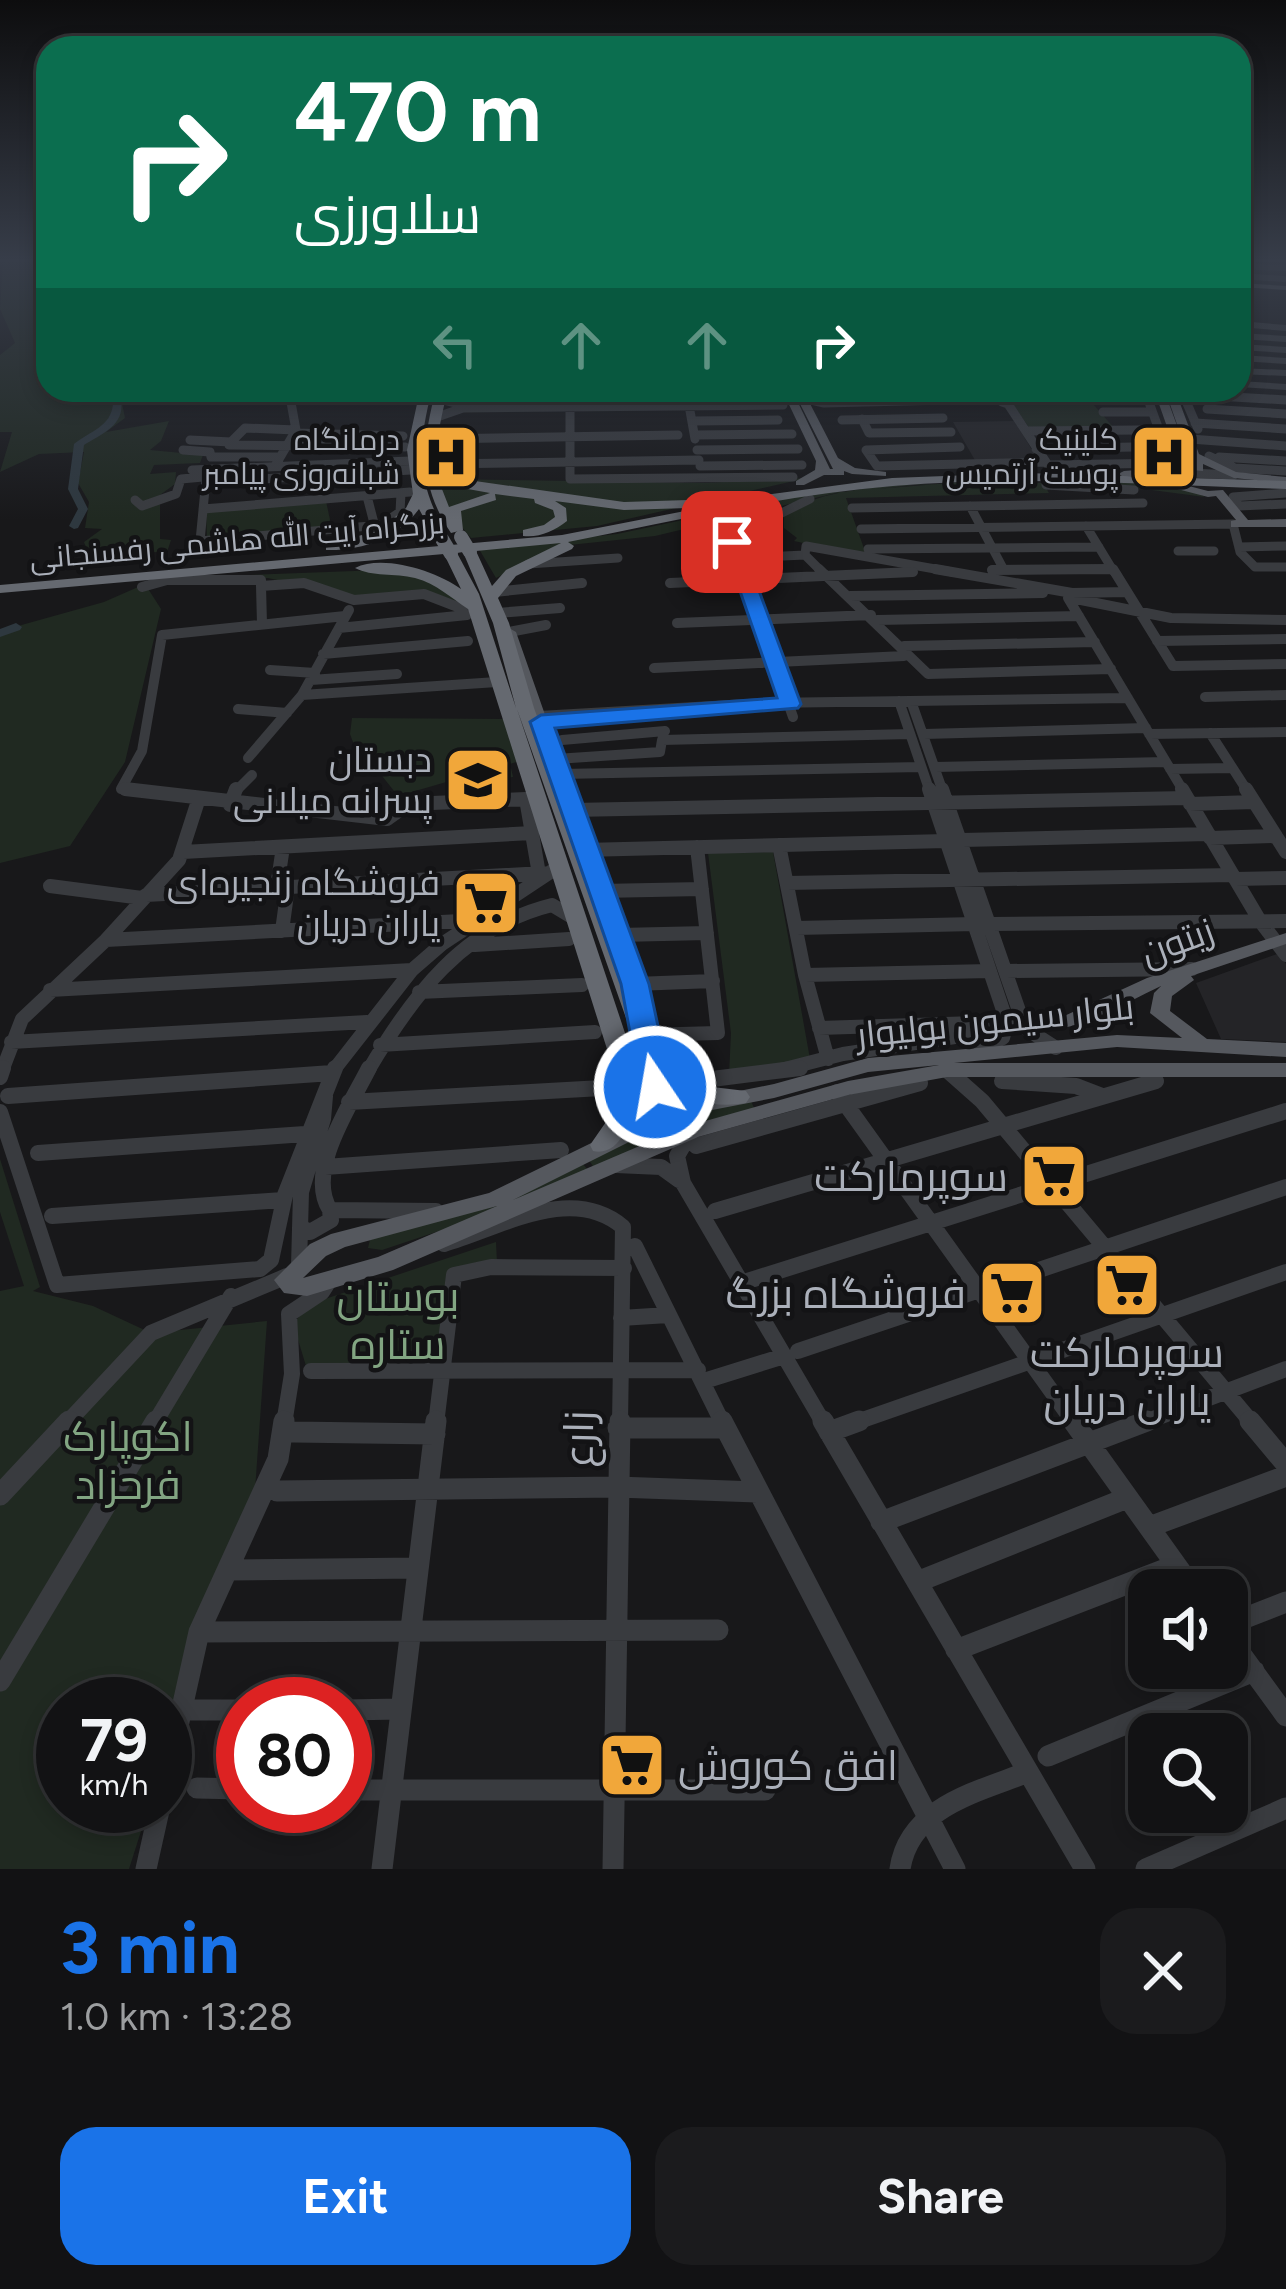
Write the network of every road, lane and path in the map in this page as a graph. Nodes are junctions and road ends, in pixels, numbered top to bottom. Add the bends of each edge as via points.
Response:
1 (1251, 348) edge
2 (1286, 350) edge
3 (1251, 359) edge
4 (1286, 362) edge
5 (1251, 372) edge
6 (1286, 374) edge
7 (1251, 385) edge
8 (1286, 387) edge
9 (1251, 396) edge
10 (1286, 400) edge
11 (291, 402) edge
12 (422, 402) edge
13 (447, 402) edge
14 (478, 402) edge
15 (570, 402) edge
16 (688, 402) edge
17 (781, 402) edge
18 (794, 402) edge
19 (805, 402) edge
20 (819, 402) edge
21 (897, 402) edge
22 (953, 402) edge
23 (995, 402) edge
24 (1148, 402) edge
25 (1161, 402) edge
26 (1176, 402) edge
27 (1186, 402) edge
28 (934, 404) junction
29 (570, 405) junction
30 (777, 405) junction
31 (826, 405) junction
32 (689, 406) junction
33 (1207, 409) dead end
34 (1236, 410) junction
35 (1152, 412) junction
36 (1286, 413) edge
37 (801, 415) junction
38 (943, 418) junction
39 (862, 419) junction
40 (815, 420) junction
41 (842, 420) dead end
42 (692, 421) junction
43 (1195, 423) junction
44 (1240, 426) junction
45 (1286, 429) edge
46 (1118, 430) junction
47 (1138, 430) dead end
48 (1027, 431) junction
49 (296, 432) junction
50 (951, 432) junction
51 (332, 434) junction
52 (774, 434) junction
53 (792, 434) dead end
54 (678, 435) dead end
55 (695, 435) junction
56 (570, 437) junction
57 (438, 439) dead end
58 (190, 440) dead end
59 (1196, 440) junction
60 (231, 442) junction
61 (1234, 442) junction
62 (288, 445) junction
63 (1286, 446) edge
64 (960, 447) junction
65 (1133, 447) dead end
66 (798, 449) dead end
67 (1036, 449) junction
68 (183, 450) dead end
69 (324, 450) junction
70 (778, 450) junction
71 (407, 453) junction
72 (1203, 457) junction
73 (211, 458) junction
74 (1240, 458) junction
75 (699, 459) junction
76 (827, 460) junction
77 (1286, 461) edge
78 (278, 462) junction
79 (570, 462) junction
80 (970, 463) junction
81 (1046, 464) junction
82 (1174, 464) junction
83 (782, 465) junction
84 (802, 465) dead end
85 (434, 466) junction
86 (877, 469) junction
87 (192, 470) dead end
88 (989, 472) junction
89 (206, 473) junction
90 (261, 473) junction
91 (703, 479) junction
92 (797, 480) junction
93 (1286, 482) edge
94 (1132, 483) junction
95 (1258, 484) junction
96 (1046, 485) dead end
97 (1186, 485) junction
98 (1223, 488) junction
99 (412, 494) junction
100 (135, 500) dead end
101 (368, 500) dead end
102 (695, 503) junction
103 (1143, 503) junction
104 (261, 504) junction
105 (1286, 504) edge
106 (970, 506) junction
107 (203, 508) junction
108 (754, 518) junction
109 (1286, 523) edge
110 (1189, 524) junction
111 (1239, 524) junction
112 (1158, 525) junction
113 (1086, 526) junction
114 (375, 527) junction
115 (981, 527) junction
116 (861, 529) junction
117 (586, 530) junction
118 (200, 541) junction
119 (459, 543) junction
120 (733, 546) junction
121 (1286, 546) edge
122 (1099, 547) junction
123 (1239, 547) junction
124 (687, 548) dead end
125 (992, 548) junction
126 (188, 550) dead end
127 (806, 550) junction
128 (1178, 551) dead end
129 (1198, 551) junction
130 (1214, 551) dead end
131 (870, 555) junction
132 (618, 558) dead end
133 (738, 558) junction
134 (531, 564) junction
135 (178, 567) junction
136 (1286, 567) edge
137 (1112, 569) junction
138 (1004, 570) junction
139 (963, 571) dead end
140 (826, 574) junction
141 (744, 578) junction
142 (941, 579) dead end
143 (973, 579) junction
144 (136, 582) junction
145 (582, 583) dead end
146 (670, 583) dead end
147 (0, 586) edge
148 (260, 586) junction
149 (1127, 592) junction
150 (1051, 593) junction
151 (850, 596) junction
152 (1069, 598) junction
153 (354, 600) junction
154 (560, 608) dead end
155 (1109, 608) junction
156 (489, 609) junction
157 (1078, 614) junction
158 (1141, 615) junction
159 (874, 617) junction
160 (761, 620) junction
161 (1286, 620) edge
162 (342, 622) junction
163 (677, 623) dead end
164 (262, 624) junction
165 (546, 626) dead end
166 (1286, 639) edge
167 (468, 641) dead end
168 (1157, 641) junction
169 (1095, 642) junction
170 (904, 651) junction
171 (322, 654) junction
172 (776, 662) junction
173 (1286, 664) edge
174 (654, 668) dead end
175 (1111, 669) junction
176 (270, 670) dead end
177 (397, 674) dead end
178 (313, 676) junction
179 (497, 682) junction
180 (302, 694) junction
181 (1286, 695) edge
182 (1204, 697) dead end
183 (1127, 698) junction
184 (905, 701) junction
185 (238, 709) dead end
186 (792, 710) junction
187 (287, 713) junction
188 (540, 719) junction
189 (1147, 731) junction
190 (1286, 732) edge
191 (1210, 733) junction
192 (917, 734) junction
193 (664, 736) junction
194 (562, 740) dead end
195 (248, 758) dead end
196 (1167, 765) junction
197 (559, 766) junction
198 (928, 767) junction
199 (1232, 768) junction
200 (252, 776) dead end
201 (198, 801) junction
202 (1188, 801) junction
203 (940, 802) junction
204 (1254, 802) junction
205 (230, 805) junction
206 (572, 810) junction
207 (390, 819) junction
208 (532, 833) junction
209 (1209, 836) junction
210 (1276, 836) junction
211 (954, 840) junction
212 (388, 842) junction
213 (779, 845) junction
214 (283, 847) junction
215 (698, 847) junction
216 (584, 850) junction
217 (183, 852) junction
218 (1286, 852) edge
219 (548, 871) junction
220 (1233, 877) junction
221 (1286, 878) edge
222 (969, 881) junction
223 (787, 883) junction
224 (50, 886) dead end
225 (283, 887) junction
226 (702, 889) junction
227 (600, 891) junction
228 (144, 896) junction
229 (530, 900) junction
230 (480, 920) junction
231 (1259, 921) junction
232 (1286, 921) edge
233 (983, 924) junction
234 (796, 928) junction
235 (282, 931) junction
236 (573, 932) junction
237 (707, 933) junction
238 (619, 935) junction
239 (106, 940) junction
240 (470, 945) junction
241 (1283, 946) edge
242 (1192, 969) junction
243 (412, 970) junction
244 (998, 971) junction
245 (805, 975) junction
246 (712, 981) junction
247 (635, 984) junction
248 (582, 985) dead end
249 (50, 990) junction
250 (419, 992) junction
251 (1109, 1004) junction
252 (1160, 1013) junction
253 (368, 1022) junction
254 (1015, 1022) junction
255 (819, 1028) junction
256 (595, 1032) dead end
257 (643, 1035) junction
258 (1142, 1041) junction
259 (11, 1042) junction
260 (380, 1045) junction
261 (1212, 1047) junction
262 (1056, 1048) junction
263 (1286, 1050) edge
264 (972, 1053) junction
265 (828, 1059) junction
266 (651, 1065) junction
267 (1228, 1068) junction
268 (947, 1070) junction
269 (1286, 1070) edge
270 (1153, 1074) junction
271 (0, 1077) edge
272 (329, 1079) junction
273 (704, 1080) dead end
274 (1002, 1082) dead end
275 (920, 1083) dead end
276 (602, 1088) dead end
277 (631, 1088) junction
278 (1102, 1096) junction
279 (738, 1097) junction
280 (841, 1098) junction
281 (982, 1101) junction
282 (349, 1102) junction
283 (4, 1104) edge
284 (1286, 1111) edge
285 (1002, 1125) junction
286 (305, 1134) junction
287 (693, 1139) junction
288 (561, 1150) dead end
289 (38, 1153) dead end
290 (608, 1155) junction
291 (886, 1160) junction
292 (325, 1167) junction
293 (682, 1184) junction
294 (1052, 1184) junction
295 (1286, 1187) edge
296 (284, 1200) junction
297 (329, 1210) junction
298 (453, 1211) junction
299 (715, 1211) dead end
300 (52, 1216) dead end
301 (931, 1222) junction
302 (300, 1227) junction
303 (368, 1233) junction
304 (635, 1246) dead end
305 (1105, 1248) junction
306 (422, 1249) junction
307 (385, 1264) junction
308 (624, 1268) junction
309 (293, 1271) junction
310 (1286, 1272) edge
311 (330, 1280) junction
312 (741, 1283) junction
313 (977, 1293) junction
314 (231, 1296) junction
315 (668, 1316) junction
316 (1162, 1317) junction
317 (621, 1318) junction
318 (791, 1353) junction
319 (1030, 1364) junction
320 (442, 1370) junction
321 (618, 1370) junction
322 (1286, 1370) edge
323 (311, 1371) dead end
324 (701, 1375) junction
325 (1226, 1393) junction
326 (617, 1428) junction
327 (725, 1428) junction
328 (294, 1432) dead end
329 (829, 1432) junction
330 (435, 1434) junction
331 (1087, 1443) junction
332 (1286, 1464) edge
333 (1286, 1477) edge
334 (617, 1487) junction
335 (428, 1490) junction
336 (277, 1491) dead end
337 (757, 1492) junction
338 (0, 1495) edge
339 (1127, 1498) junction
340 (881, 1522) junction
341 (1149, 1527) junction
342 (1176, 1565) junction
343 (418, 1568) junction
344 (1179, 1569) edge
345 (228, 1570) junction
346 (916, 1582) junction
347 (1286, 1602) edge
348 (1248, 1616) edge
349 (411, 1630) junction
350 (615, 1630) junction
351 (718, 1630) dead end
352 (199, 1632) junction
353 (956, 1650) junction
354 (1248, 1663) edge
355 (1254, 1671) junction
356 (189, 1677) edge
357 (0, 1681) edge
358 (401, 1709) junction
359 (372, 1710) edge
360 (1286, 1715) edge
361 (1048, 1756) dead end
362 (1028, 1772) junction
363 (197, 1789) dead end
364 (216, 1789) edge
365 (765, 1790) dead end
366 (372, 1791) edge
367 (392, 1791) junction
368 (614, 1792) junction
369 (1286, 1808) edge
370 (929, 1815) junction
371 (154, 1833) edge
372 (146, 1869) edge
373 (382, 1869) edge
374 (613, 1869) edge
375 (900, 1869) edge
376 (956, 1869) edge
377 (1085, 1869) edge
378 (1146, 1869) edge

1 - 2 street
3 - 4 street
5 - 6 street
7 - 8 street
9 - 10 street
11 - 49 street
12 - 71 highway
13 - 85 highway via 436,417
14 - 29 street
15 - 29 street
16 - 32 street
17 - 30 street
18 - 37 main road
19 - 40 main road
20 - 31 street
21 - 31 street
22 - 28 street
23 - 48 street
24 - 35 street
25 - 82 main road
26 - 59 main road
27 - 43 street
28 - 31 street
28 - 38 street
29 - 32 street
29 - 56 street
30 - 32 street
30 - 37 street
31 - 40 street
32 - 42 street
33 - 34 street
34 - 36 street
34 - 44 street
35 - 46 street via 1102,412
35 - 82 street
37 - 76 main road
38 - 39 street
38 - 50 street
39 - 41 street
39 - 50 street via 868,434
40 - 76 main road
42 - 52 street via 774,420
42 - 55 street
43 - 44 street
43 - 59 street
44 - 45 street
46 - 47 street
46 - 48 street
48 - 67 street
49 - 51 street
49 - 60 street via 245,428
49 - 62 street
50 - 64 street
51 - 69 street
51 - 71 street
52 - 53 street
52 - 55 street
54 - 56 street
55 - 75 street
56 - 57 street
56 - 79 street
58 - 60 street
59 - 61 street
59 - 72 main road
60 - 62 street
61 - 63 street
61 - 74 street
62 - 69 street
62 - 78 street
64 - 80 street
64 - 86 street via 866,450
65 - 67 street
66 - 70 street
67 - 81 street
68 - 73 street
69 - 71 street
70 - 75 street
70 - 83 street
71 - 78 street
71 - 90 street
71 - 99 highway
72 - 74 street
72 - 82 main road via 1193,470
72 - 93 street
72 - 98 main road
73 - 78 street
73 - 89 street
74 - 77 street
75 - 79 street
75 - 83 street
75 - 91 street
76 - 86 main road via 852,471
76 - 92 main road via 820,472
78 - 90 street
79 - 85 street
79 - 91 street via 570,479
80 - 81 street
80 - 86 street
81 - 82 street
82 - 94 main road
82 - 98 street
83 - 84 street
85 - 102 highway via 438,478 463,486 624,506
85 - 119 highway via 435,496
86 - 88 highway
86 - 92 highway
87 - 89 street
88 - 94 highway
88 - 117 highway via 827,484
89 - 90 street
89 - 100 street via 181,478 176,494 142,506
89 - 107 street
90 - 104 street
91 - 92 street
92 - 102 highway
93 - 94 highway
93 - 95 highway
93 - 98 main road
93 - 105 street via 1234,496 1239,506
94 - 95 highway
94 - 96 street
94 - 97 main road
94 - 103 street
94 - 108 highway via 946,484 810,500
94 - 119 highway via 868,484 611,532
95 - 98 main road
97 - 98 main road
97 - 98 main road
98 - 111 main road
99 - 104 street
99 - 114 street
99 - 119 highway
99 - 135 highway via 405,521 364,541
101 - 114 street
102 - 117 highway
103 - 106 street
103 - 112 street
104 - 107 street
106 - 115 street
106 - 116 street via 850,503
107 - 118 street
108 - 120 street via 733,535
108 - 134 highway via 554,551
109 - 111 main road
110 - 111 street
110 - 112 street
110 - 129 street
111 - 123 street
112 - 113 street
113 - 115 street
113 - 122 street
114 - 118 street
115 - 116 street
115 - 125 street
116 - 131 street
117 - 119 highway
118 - 126 street
119 - 119 highway via 452,511 484,497 539,500 563,514 542,530
119 - 135 highway, بزرگراه آیت الله هاشمی رفسنجانی
119 - 144 highway, بزرگراه آیت الله هاشمی رفسنجانی
119 - 156 highway
120 - 124 street
120 - 133 street
121 - 123 street
122 - 125 street
122 - 137 street
123 - 136 street via 1255,568
125 - 131 street
125 - 138 street
127 - 131 street
127 - 133 street
127 - 140 street
128 - 129 street
129 - 130 street
131 - 149 street via 1072,593
132 - 134 street
133 - 141 street
134 - 156 highway
135 - 147 highway, بزرگراه آیت الله هاشمی رفسنجانی
137 - 138 street
137 - 149 street
138 - 139 street
140 - 141 street
140 - 143 street
140 - 151 street
141 - 146 street
141 - 160 street
142 - 143 street
143 - 150 street
144 - 147 highway
144 - 148 street via 261,580
144 - 156 highway via 397,570 448,584
145 - 156 street
148 - 153 street via 304,583
148 - 164 street
149 - 158 street
150 - 151 street
150 - 152 street
151 - 159 street
152 - 155 street
152 - 157 street
153 - 156 street via 424,594
153 - 162 street
154 - 156 street
155 - 157 street via 1087,606
155 - 158 street
156 - 162 street
156 - 165 street
156 - 179 highway
156 - 188 main road
156 - 257 highway
157 - 159 street
157 - 169 street
158 - 161 street
158 - 168 street
159 - 160 street
159 - 170 street
160 - 163 street
160 - 172 street
162 - 164 street
162 - 171 street
164 - 201 street via 160,637 142,751 121,787
166 - 168 street
167 - 171 street
168 - 173 street via 1173,666
169 - 170 street
169 - 175 street
170 - 172 street
170 - 175 street via 928,674
171 - 178 street
172 - 174 street
172 - 186 street
175 - 183 street
176 - 178 street
177 - 178 street
178 - 180 street
179 - 180 street
179 - 219 highway
180 - 187 street
181 - 182 street
183 - 184 street
183 - 189 street
184 - 186 street
184 - 192 street
185 - 187 street
186 - 188 street
187 - 195 street
188 - 197 main road
189 - 191 street
189 - 192 street
189 - 196 street
190 - 191 street
191 - 199 street
192 - 193 street
192 - 198 street
193 - 194 street
193 - 197 street via 658,752
196 - 198 street
196 - 199 street
196 - 202 street
197 - 198 street
197 - 206 main road
198 - 203 street
199 - 204 street
200 - 205 street
201 - 205 street
201 - 217 street
202 - 203 street
202 - 204 street
202 - 209 street
203 - 206 street
203 - 211 street
204 - 210 street
205 - 207 street
206 - 216 main road
207 - 208 street via 408,804 526,799
207 - 212 street
208 - 212 street
208 - 219 street
209 - 210 street
209 - 211 street
209 - 220 street
210 - 218 street
211 - 213 street
211 - 222 street
212 - 214 street
213 - 215 street
213 - 223 street
214 - 217 street
214 - 225 street
215 - 216 street
215 - 226 street
216 - 227 main road
217 - 228 street
219 - 225 street
219 - 229 street
219 - 236 highway
220 - 221 street
220 - 222 street
220 - 231 street
222 - 223 street
222 - 233 street
223 - 234 street
224 - 228 street
225 - 228 street
225 - 235 street
226 - 227 street
226 - 237 street
227 - 238 main road
228 - 239 street
229 - 230 street
229 - 236 street via 559,906
229 - 240 street
230 - 235 street
230 - 243 street
231 - 232 street
231 - 233 street
231 - 241 street
233 - 234 street
233 - 244 street
234 - 245 street
235 - 239 street
236 - 240 street
236 - 277 highway
237 - 238 street
237 - 246 street
238 - 247 main road
239 - 249 street
240 - 250 street
241 - 242 main road, زیتون
241 - 252 main road, زیتون via 1173,986 1159,1001
242 - 244 street
242 - 251 main road, زیتون
243 - 249 street
243 - 253 street
244 - 245 street
244 - 254 street
245 - 255 street
246 - 247 street
246 - 257 street via 718,1033
247 - 257 main road
248 - 250 street
249 - 259 street
250 - 260 street
251 - 252 main road
251 - 254 main road, زیتون via 1065,1023
252 - 261 main road, زیتون
253 - 259 street
253 - 272 street
254 - 255 street
254 - 262 street
254 - 264 street via 995,1044
255 - 265 street
256 - 260 street
257 - 266 highway
258 - 261 main road, بلوار سیمون بولیوار
258 - 262 main road, بلوار سیمون بولیوار
258 - 270 main road via 1166,1060
259 - 271 street
260 - 282 street
261 - 263 main road, بلوار سیمون بولیوار
261 - 267 main road via 1182,1054
262 - 264 main road, بلوار سیمون بولیوار
264 - 265 street
264 - 268 main road, بلوار سیمون بولیوار
264 - 270 main road, بلوار سیمون بولیوار
264 - 279 main road, بلوار سیمون بولیوار via 868,1065
264 - 281 street
265 - 273 street
266 - 277 highway via 652,1093
266 - 279 highway via 690,1092
267 - 269 main road, بلوار سیمون بولیوار
267 - 270 main road, بلوار سیمون بولیوار
268 - 280 main road, بلوار سیمون بولیوار
268 - 281 street
270 - 278 street
272 - 283 street
272 - 286 street
272 - 302 street
274 - 278 street via 1059,1083
275 - 280 street
276 - 282 street
277 - 290 highway
278 - 285 street
279 - 290 main road, بلوار سیمون بولیوار via 676,1110
280 - 287 main road, بلوار سیمون بولیوار
280 - 291 street
281 - 285 street
282 - 292 street
283 - 296 street via 57,1285 260,1269 273,1255
284 - 294 street
285 - 291 street
285 - 294 street
286 - 289 street
286 - 296 street
287 - 290 main road, بلوار سیمون بولیوار
287 - 293 street via 677,1156
288 - 292 street
290 - 293 street via 665,1168
290 - 298 main road, بلوار سیمون بولیوار
290 - 306 main road, بلوار سیمون بولیوار
291 - 299 street
291 - 301 street
292 - 297 street via 321,1195
293 - 312 street
294 - 301 street
294 - 305 street
295 - 305 street
296 - 300 street
297 - 298 street
297 - 302 street via 321,1229
298 - 303 main road, بلوار سیمون بولیوار
301 - 312 street
301 - 313 street
302 - 309 street
303 - 307 main road via 354,1250
303 - 309 main road, بلوار سیمون بولیوار via 339,1240
304 - 315 street
305 - 313 street
305 - 316 street
306 - 307 main road, بلوار سیمون بولیوار
306 - 308 street, زارع via 579,1204 620,1222
307 - 311 main road, بلوار سیمون بولیوار
308 - 317 street, زارع
308 - 320 street via 491,1267 454,1275
309 - 311 main road, بلوار سیمون بولیوار via 288,1283 298,1288
309 - 314 street
310 - 316 street
311 - 345 street via 289,1314 292,1374 278,1459
312 - 318 street
313 - 318 street
313 - 319 street
314 - 338 street via 151,1333
314 - 357 street
315 - 317 street
315 - 324 street
316 - 319 street
316 - 325 street
317 - 321 street, زارع
318 - 324 street
318 - 329 street
319 - 329 street
319 - 331 street
320 - 321 street
320 - 323 street
320 - 330 street
321 - 324 street
321 - 326 street, زارع
322 - 325 street
324 - 327 street
325 - 331 street
325 - 332 street
326 - 327 street
326 - 334 street, زارع
327 - 337 street
328 - 330 street
329 - 340 street
330 - 335 street
331 - 339 street
331 - 340 street
333 - 341 street
334 - 335 street
334 - 337 street
334 - 350 street, زارع
335 - 336 street
335 - 343 street
337 - 370 street
339 - 341 street
339 - 346 street
340 - 346 street
341 - 342 street
342 - 344 street
342 - 353 street
343 - 345 street
343 - 349 street
345 - 352 street
346 - 353 street
347 - 348 street
349 - 350 street
349 - 352 street
349 - 358 street
350 - 351 street
350 - 368 street, زارع
352 - 356 street
353 - 362 street
354 - 355 street
355 - 360 street
355 - 361 street
358 - 359 street
358 - 367 street
362 - 370 street
362 - 377 street
363 - 364 street
365 - 368 street
366 - 367 street
367 - 368 street
367 - 373 street
368 - 374 street, زارع
369 - 378 street
370 - 375 street via 905,1836
370 - 376 street
371 - 372 street

